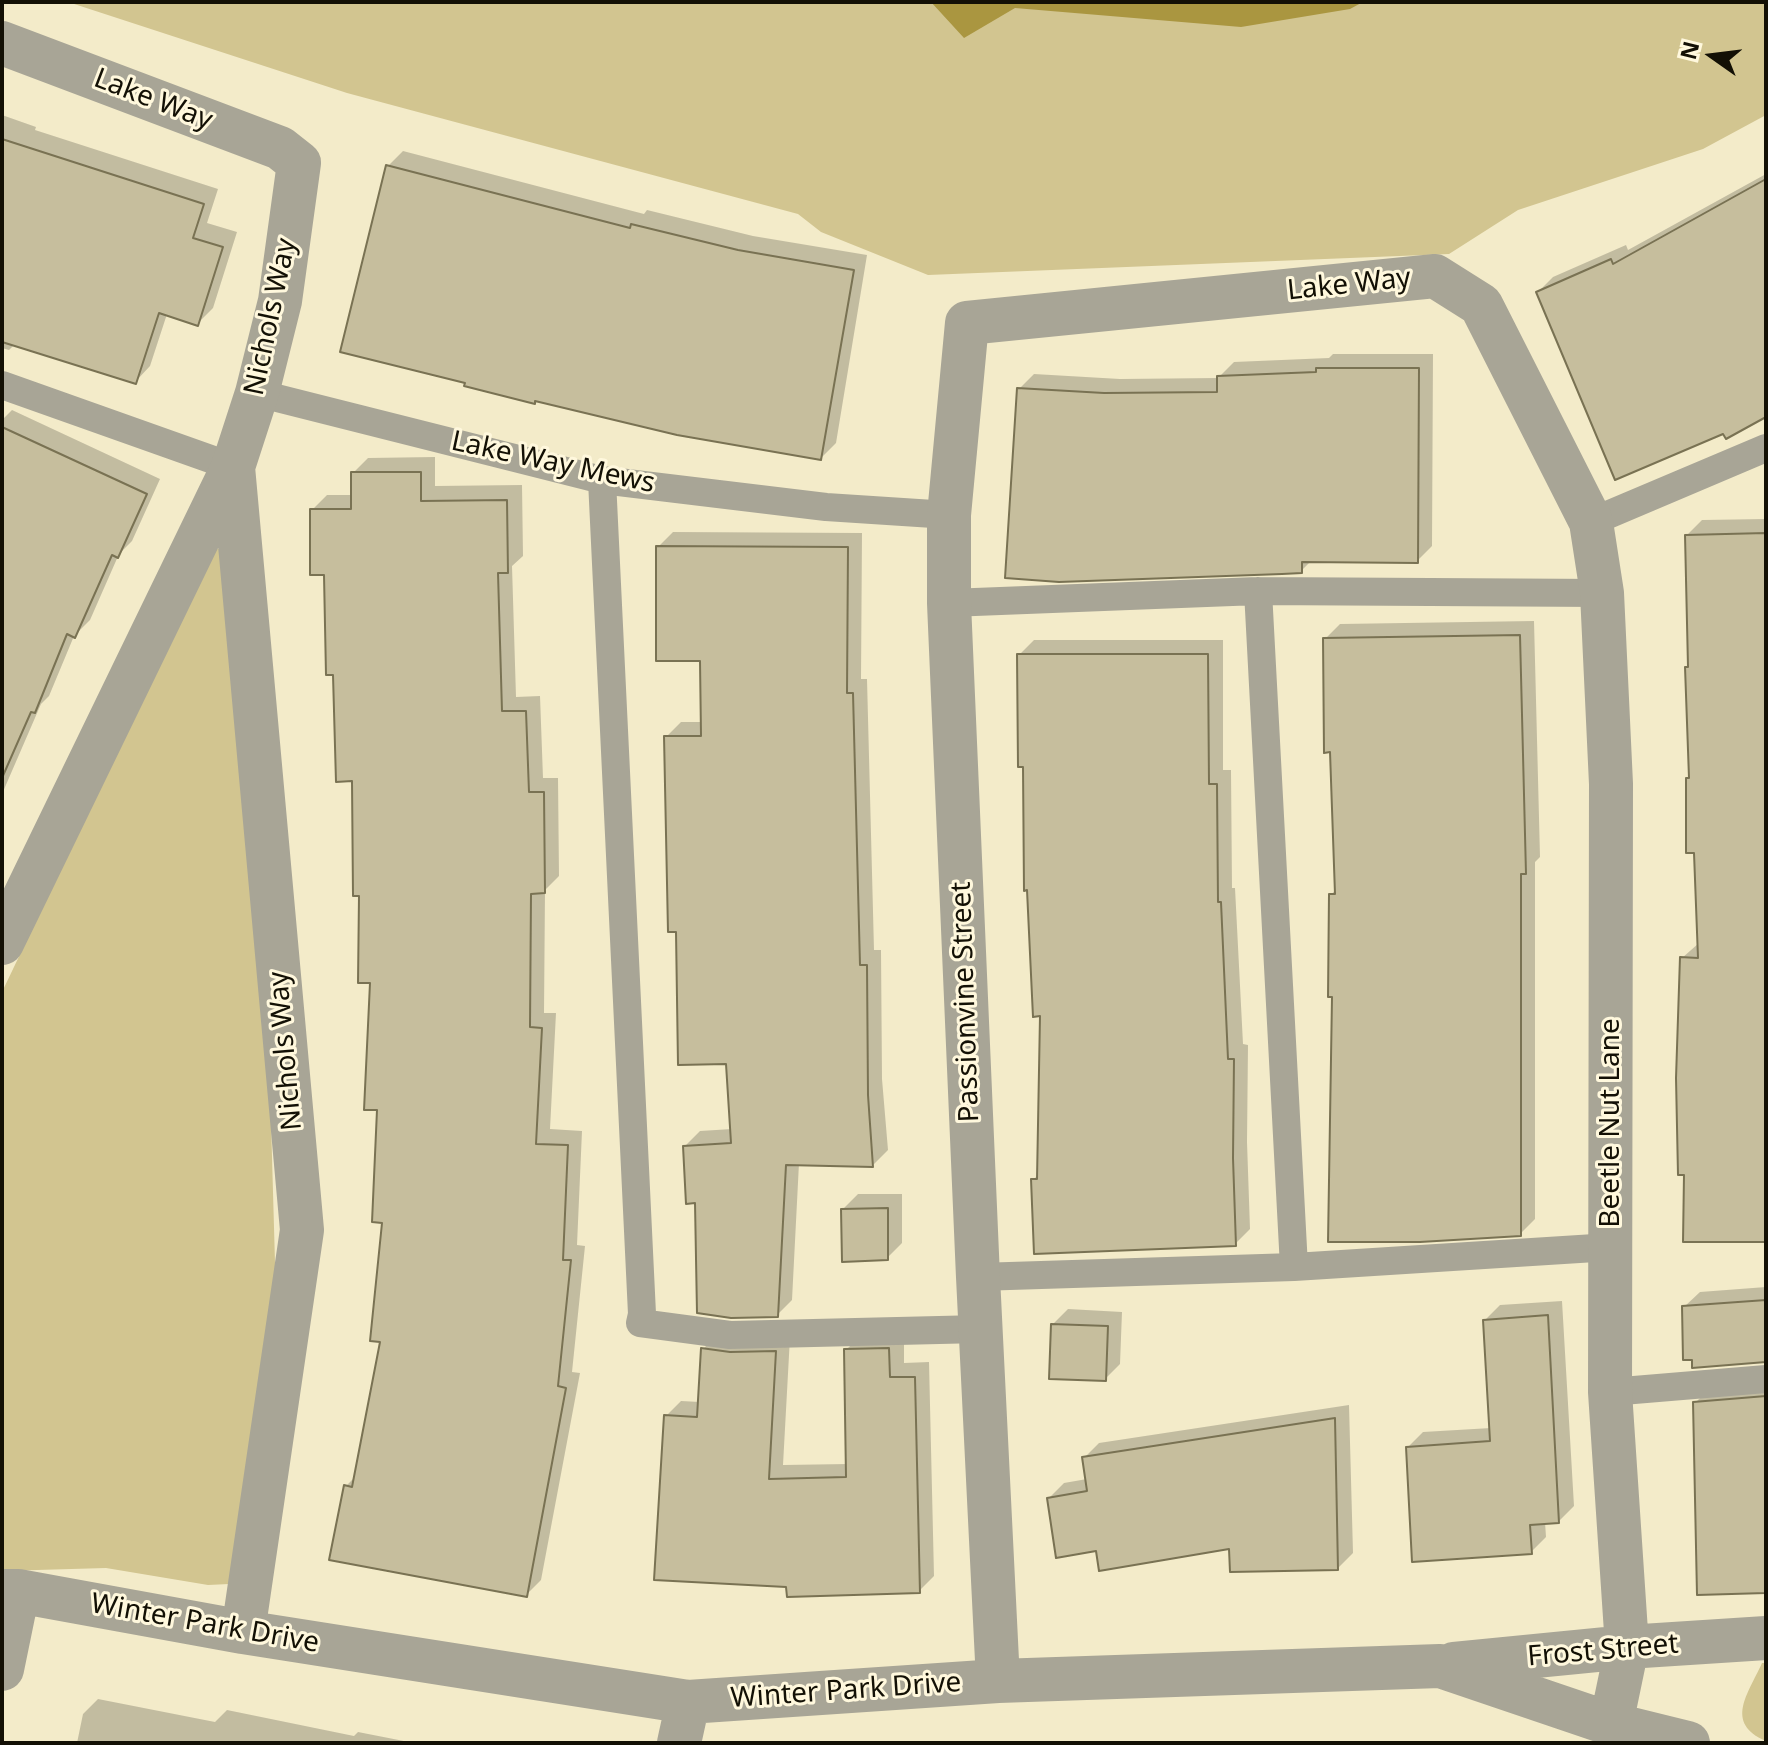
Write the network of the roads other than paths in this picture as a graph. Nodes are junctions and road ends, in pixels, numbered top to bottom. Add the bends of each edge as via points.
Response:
1 (2, 43) edge
2 (299, 163) joint
3 (967, 323) joint
4 (2, 385) edge
5 (257, 393) junction
6 (1766, 448) edge
7 (233, 467) junction
8 (602, 480) junction
9 (949, 515) junction
10 (1591, 522) junction
11 (1258, 591) junction
12 (1602, 593) junction
13 (949, 603) junction
14 (2, 943) edge
15 (1611, 1247) junction
16 (1294, 1267) junction
17 (978, 1277) junction
18 (981, 1329) junction
19 (1766, 1379) edge
20 (1610, 1392) junction
21 (10, 1591) edge
22 (243, 1632) junction
23 (1766, 1638) edge
24 (1627, 1647) junction
25 (1440, 1666) junction
26 (2, 1669) edge
27 (998, 1681) junction
28 (684, 1722) edge
29 (1611, 1724) junction
30 (1688, 1743) edge

1 - 2 street, Lake Way via 280,148
2 - 5 street, Nichols Way via 280,301
3 - 9 street, Passionvine Street
3 - 10 street, Lake Way via 1435,276 1481,305
4 - 7 lane
5 - 7 street, Nichols Way
5 - 8 lane, Lake Way Mews
6 - 10 lane
7 - 14 street, Nichols Way
7 - 22 street, Nichols Way via 302,1230
8 - 9 lane, Lake Way Mews via 826,507
8 - 18 lane via 640,1323 730,1335
9 - 13 street, Passionvine Street
10 - 12 street, Beetle Nut Lane
11 - 12 lane
11 - 13 lane
11 - 16 lane
12 - 15 street, Beetle Nut Lane via 1611,784
13 - 17 street, Passionvine Street
15 - 16 lane
15 - 20 street, Beetle Nut Lane
16 - 17 lane
17 - 18 street, Passionvine Street
18 - 27 street, Passionvine Street
19 - 20 lane
20 - 24 street, Beetle Nut Lane
21 - 22 street, Winter Park Drive
21 - 26 street
22 - 28 street, Winter Park Drive
23 - 24 street, Frost Street
24 - 25 street, Frost Street
24 - 29 street, Beetle Nut Lane
25 - 27 street, Winter Park Drive
25 - 29 street, Winter Park Drive
27 - 28 street, Winter Park Drive
29 - 30 street, Winter Park Drive

